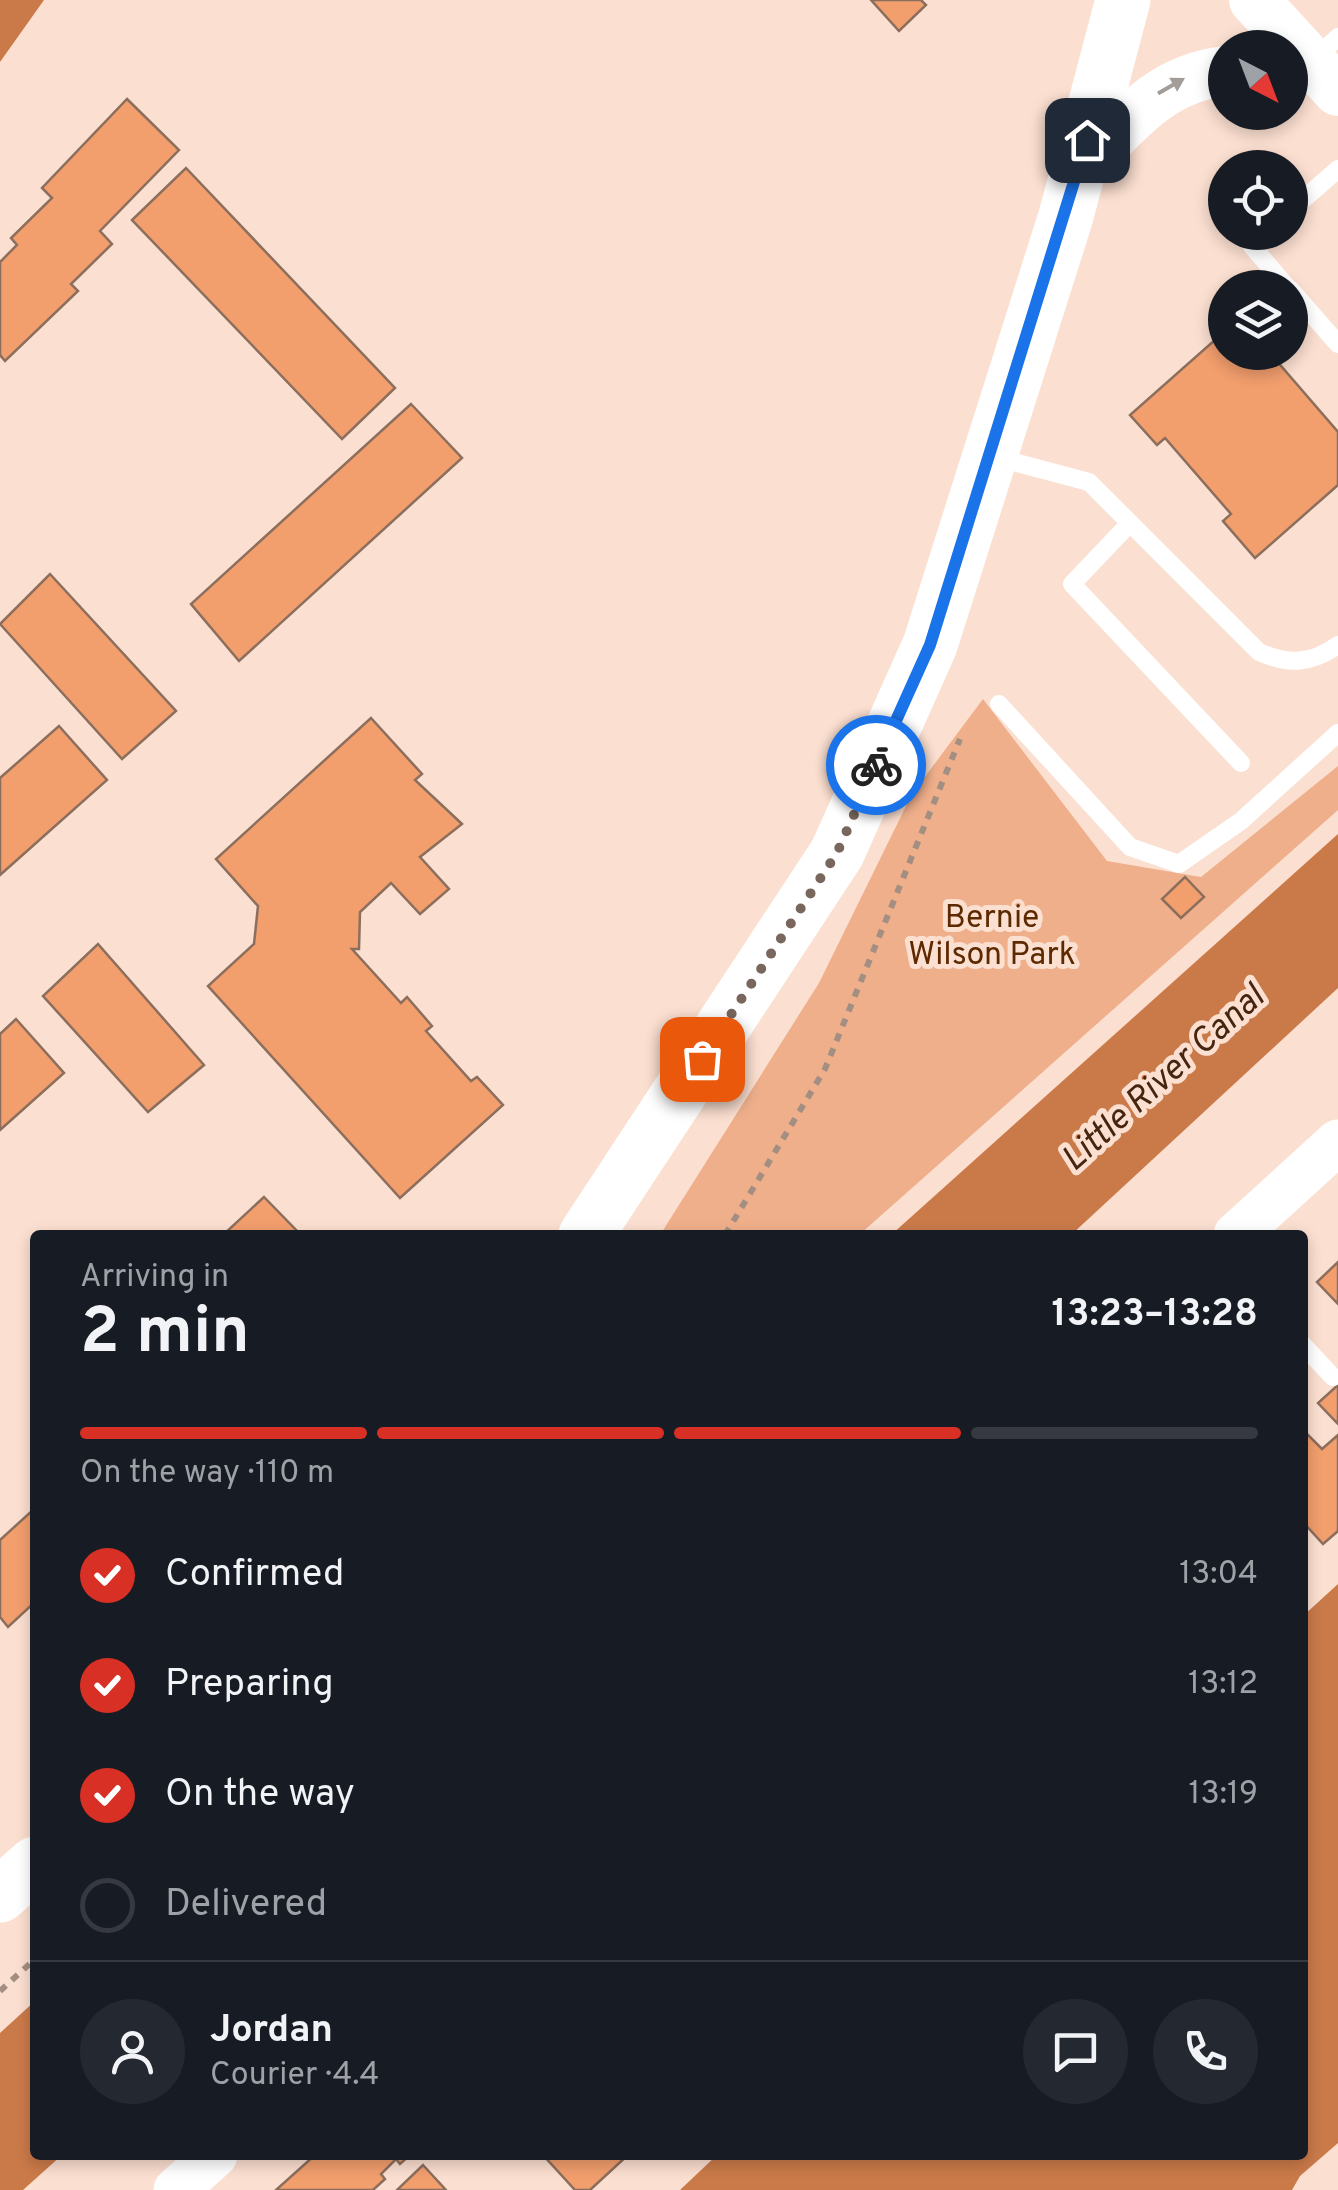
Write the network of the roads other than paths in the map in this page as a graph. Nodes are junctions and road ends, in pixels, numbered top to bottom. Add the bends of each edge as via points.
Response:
1 (1123, 0) edge
2 (1254, 0) edge
3 (1322, 70) edge
4 (1208, 72) edge
5 (1338, 168) edge
6 (1078, 172) junction
7 (1308, 195) edge
8 (1255, 250) edge
9 (1273, 270) edge
10 (1308, 310) edge
11 (1338, 344) edge
12 (990, 456) junction
13 (1130, 523) junction
14 (1338, 645) edge
15 (999, 704) dead end
16 (1338, 733) edge
17 (1242, 763) dead end
18 (1338, 1142) edge
19 (589, 1230) edge
20 (1241, 1230) edge
21 (1308, 1350) edge
22 (1333, 1377) dead end
23 (30, 1868) edge
24 (0, 1895) edge
25 (209, 2160) edge
26 (176, 2190) edge

1 - 6 main road
2 - 3 main road
6 -> 4 main road via 1163,89
5 - 7 lane
6 - 12 main road
8 - 9 lane
10 - 11 lane
12 - 13 lane via 1090,482
12 - 19 main road via 930,645 837,853
13 - 14 lane via 1259,652 1301,662
13 - 17 lane via 1072,584
15 - 16 lane via 1130,847 1178,864 1241,821
18 - 20 street
21 - 22 lane
23 - 24 main road
25 - 26 street

